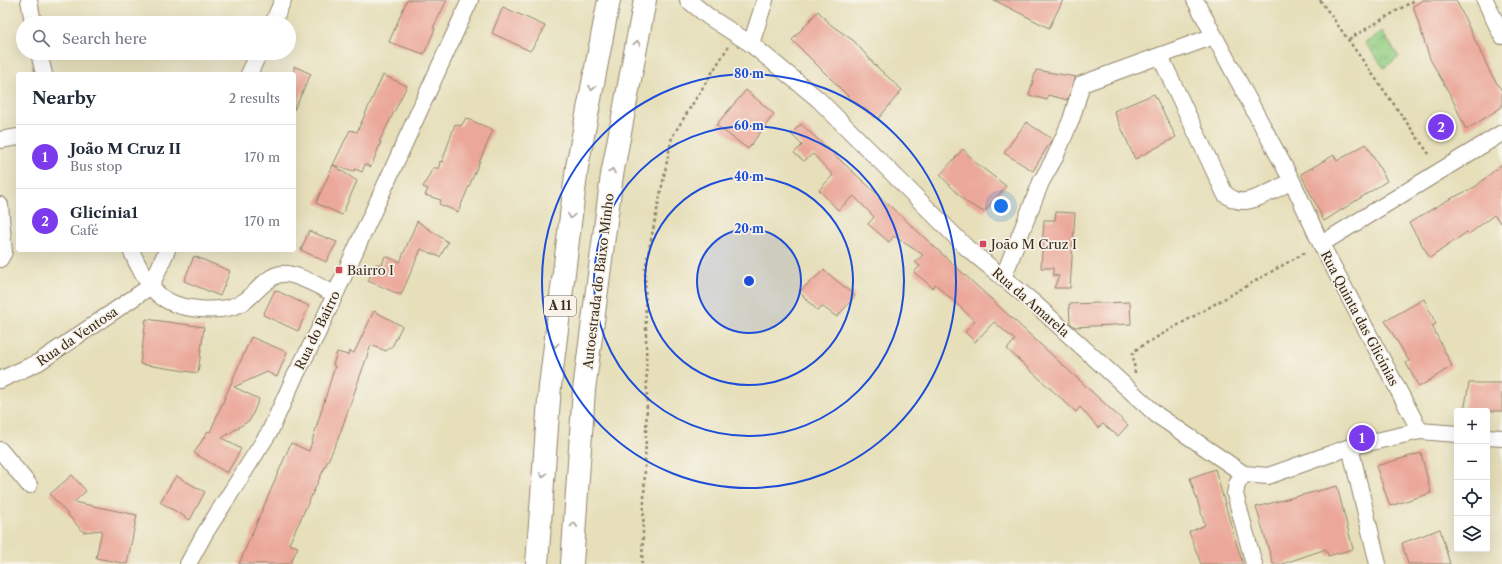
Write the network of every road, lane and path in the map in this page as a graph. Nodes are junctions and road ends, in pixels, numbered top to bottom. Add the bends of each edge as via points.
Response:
1 (29, 0) edge
2 (283, 0) edge
3 (470, 0) edge
4 (609, 0) edge
5 (645, 0) edge
6 (688, 0) edge
7 (765, 0) edge
8 (1195, 0) edge
9 (1320, 0) edge
10 (1415, 0) edge
11 (1485, 0) edge
12 (32, 16) edge
13 (276, 16) edge
14 (736, 34) junction
15 (1214, 36) junction
16 (1502, 36) edge
17 (1349, 39) junction
18 (751, 44) junction
19 (1160, 56) junction
20 (41, 60) edge
21 (256, 60) edge
22 (44, 72) edge
23 (250, 72) edge
24 (1502, 133) edge
25 (16, 137) edge
26 (0, 140) edge
27 (1429, 154) dead end
28 (1292, 181) junction
29 (0, 205) edge
30 (1321, 244) junction
31 (132, 252) edge
32 (166, 252) edge
33 (0, 259) edge
34 (1003, 278) junction
35 (151, 286) junction
36 (335, 294) junction
37 (0, 380) edge
38 (1130, 390) junction
39 (1420, 431) junction
40 (1454, 434) edge
41 (1490, 437) edge
42 (1502, 438) edge
43 (1350, 447) junction
44 (0, 450) edge
45 (1244, 474) junction
46 (29, 485) dead end
47 (188, 564) edge
48 (537, 564) edge
49 (572, 564) edge
50 (642, 564) edge
51 (1254, 564) edge
52 (1378, 564) edge

1 - 12 street
2 - 13 street
3 - 36 street, Rua do Bairro
4 -> 48 highway, A 11 via 576,175 550,386
49 -> 5 highway, Autoestrada do Baixo Minho / A 11 via 584,390 612,175
6 - 14 street, Rua da Amarela
7 - 18 street
8 - 15 street
9 - 17 path
10 - 17 path
11 - 16 street
14 - 18 street, Rua da Amarela
14 - 50 path via 672,137 645,269 647,402
15 - 19 street
15 - 28 street
17 - 27 path
18 - 34 street, Rua da Amarela via 818,99 967,248
19 - 28 street via 1225,194 1236,201 1244,201
19 - 34 street via 1082,84 1071,120 1041,182
20 - 22 street
21 - 23 street
24 - 30 street, Rua Quinta das Glicínias
25 - 26 street
28 - 30 street
29 - 33 street via 4,252
30 - 38 path via 1138,348 1133,352 1135,377
30 - 39 street, Rua Quinta das Glicínias
31 - 35 street
32 - 35 street
34 - 38 street, Rua da Amarela
35 - 36 street via 163,299 189,307 218,310 244,301 275,276 283,274 293,275
35 - 37 street, Rua da Ventosa via 39,362
36 - 47 street, Rua do Bairro via 270,431 204,533
38 - 45 street, Rua da Amarela via 1157,415
39 - 40 street, Rua da Amarela
39 - 43 street, Rua da Amarela
41 - 42 street
43 - 45 street, Rua da Amarela via 1268,476
43 - 52 street
44 - 46 street
45 - 51 street via 1237,484 1235,494

